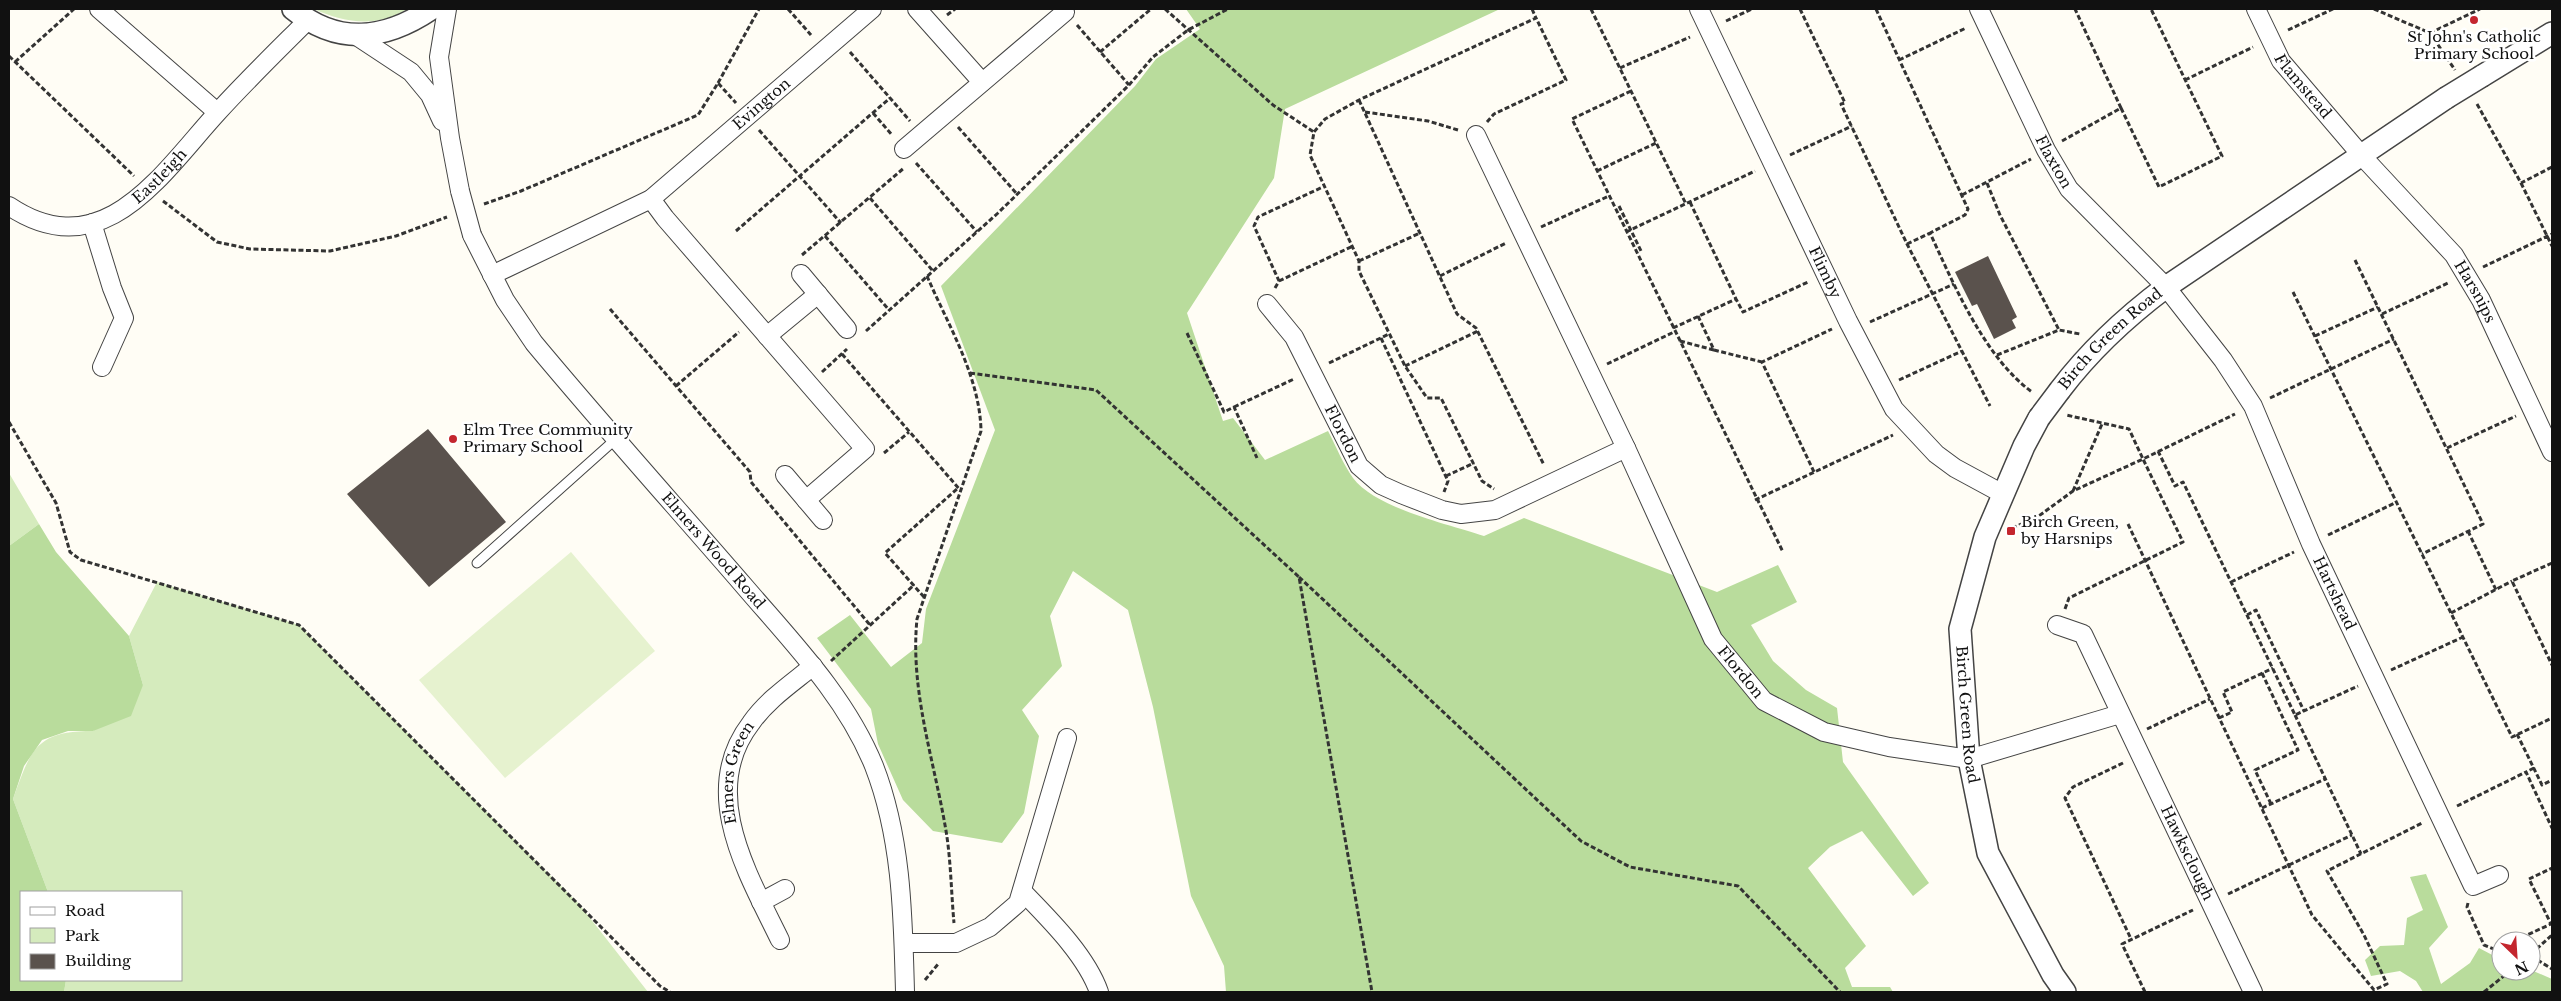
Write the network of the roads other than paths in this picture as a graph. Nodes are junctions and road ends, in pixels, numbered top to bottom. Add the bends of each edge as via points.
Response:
1 (99, 9) edge
2 (431, 9) edge
3 (447, 9) edge
4 (872, 9) edge
5 (917, 9) edge
6 (1698, 9) edge
7 (2256, 9) edge
8 (1065, 12) road end
9 (1982, 14) edge
10 (300, 15) edge
11 (2552, 33) edge
12 (355, 35) junction
13 (982, 82) junction
14 (217, 112) junction
15 (1476, 135) road end
16 (450, 138) junction
17 (909, 155) road end
18 (2362, 156) junction
19 (651, 199) junction
20 (9, 206) edge
21 (92, 223) junction
22 (800, 266) road end
23 (492, 275) junction
24 (2166, 287) junction
25 (818, 294) junction
26 (1267, 304) road end
27 (767, 336) junction
28 (854, 336) road end
29 (102, 367) dead end
30 (617, 438) junction
31 (1626, 448) junction
32 (2552, 452) edge
33 (786, 475) dead end
34 (2003, 494) junction
35 (806, 500) junction
36 (823, 520) dead end
37 (477, 563) dead end
38 (2057, 625) road end
39 (815, 670) junction
40 (2120, 714) junction
41 (1067, 738) dead end
42 (1969, 759) junction
43 (2499, 875) dead end
44 (786, 889) dead end
45 (1022, 891) junction
46 (761, 902) junction
47 (780, 940) dead end
48 (904, 943) junction
49 (913, 988) edge
50 (1099, 992) edge
51 (2065, 992) edge
52 (2253, 992) edge

1 - 14 street
2 - 12 street via 409,24 383,33
3 - 16 street, Elmers Wood Road via 439,57
4 - 19 street, Evington
5 - 13 street
6 - 34 street, Flimby via 1850,326 1894,409 1909,428 1954,468
7 - 18 street, Flamstead via 2281,61
8 - 13 street
9 - 24 street, Flaxton via 2046,150 2069,189
10 - 12 street via 330,31
10 - 14 street, Eastleigh
11 - 18 street, Birch Green Road, bridge via 2446,98
12 - 16 street, Elmers Wood Road via 411,72 430,95
13 - 17 street via 922,134
14 - 21 street, Eastleigh via 149,190 122,211
15 - 31 street, Flordon
16 - 23 street, Elmers Wood Road, bridge via 472,234
18 - 24 street, Birch Green Road
18 - 32 street, Harsnips via 2454,255 2481,300
19 - 23 street, Evington
19 - 27 street
20 - 21 street, Eastleigh via 25,217 46,224 70,226
21 - 29 street via 124,318
22 - 25 street
23 - 30 street, Elmers Wood Road via 534,343
24 - 34 street, Birch Green Road, bridge via 2103,339 2060,390 2024,446
24 - 43 street, Hartshead via 2223,360 2253,406 2311,544 2472,886
25 - 27 street
25 - 28 street
26 - 31 street, Flordon via 1294,337 1359,466 1380,485 1437,508 1461,514 1495,510
27 - 35 street via 865,449
30 - 37 lane
30 - 39 street, Elmers Wood Road
31 - 42 street, Flordon via 1712,640 1764,700 1824,732 1889,747
33 - 35 street
34 - 42 street, Birch Green Road via 1985,537 1960,628
35 - 36 street
38 - 40 street, Hawksclough via 2083,634
39 - 46 street, Elmers Green via 771,701 750,723 730,771 728,817
39 - 48 street, Elmers Wood Road via 857,731 874,766 896,848
40 - 42 street
40 - 52 street, Hawksclough
41 - 45 street
42 - 51 street, Birch Green Road via 1988,852
44 - 46 street
45 - 48 street via 1018,903 990,927 956,943
45 - 50 street via 1055,925 1095,979
46 - 47 street, Elmers Green
48 - 49 street, Elmers Wood Road

